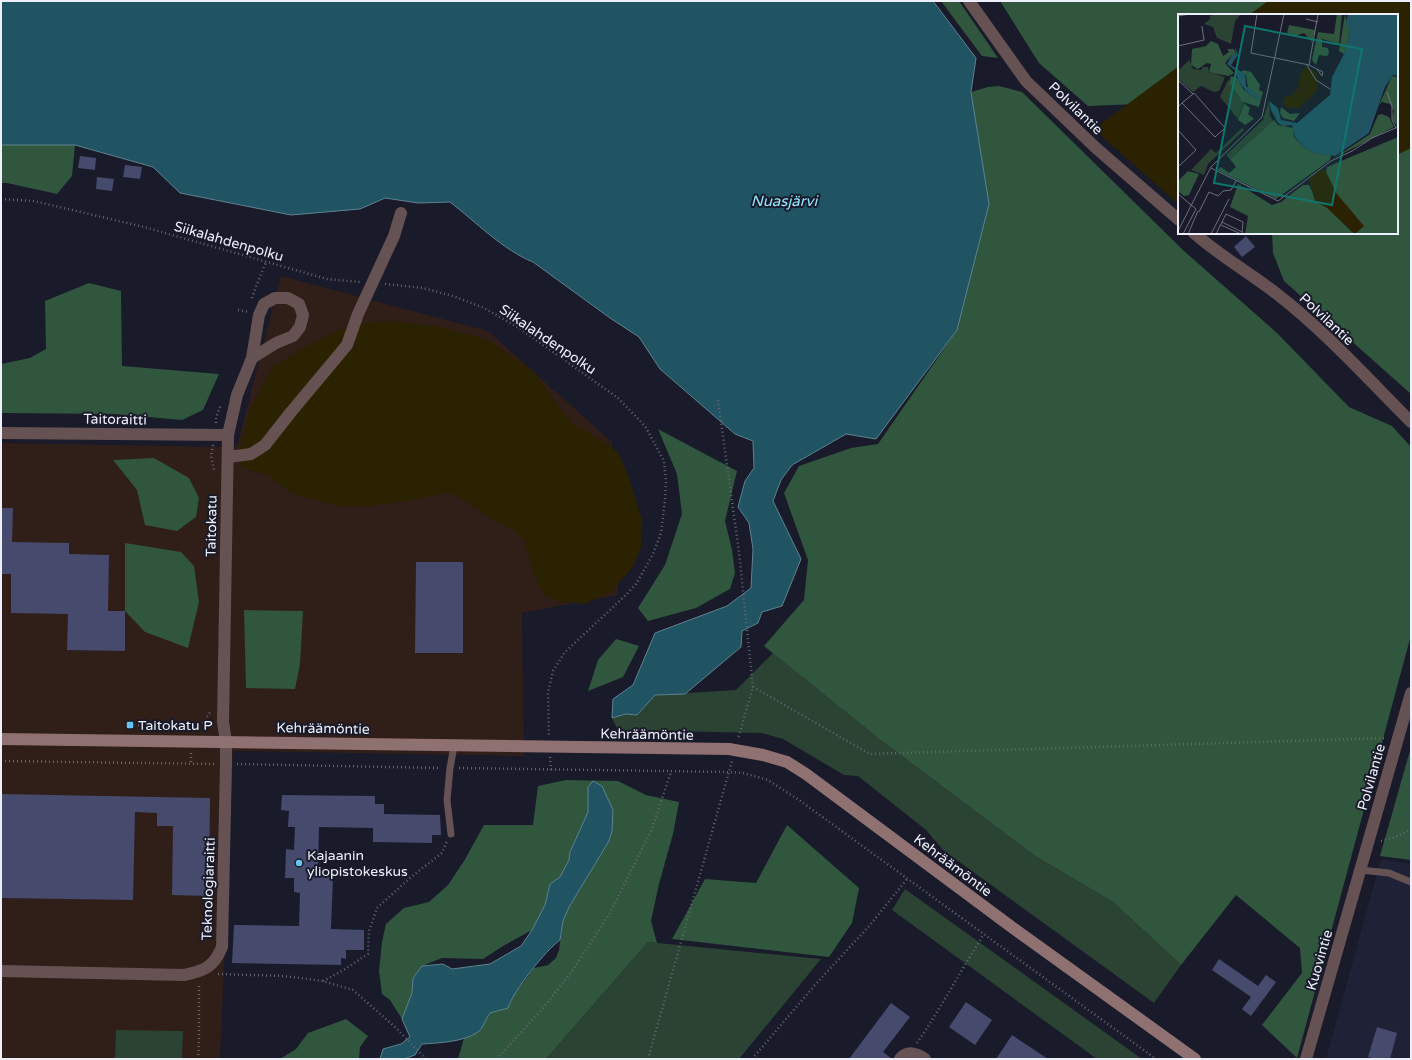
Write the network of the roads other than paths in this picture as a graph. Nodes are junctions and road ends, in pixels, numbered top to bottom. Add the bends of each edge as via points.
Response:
1 (969, 1) edge
2 (401, 213) dead end
3 (1178, 219) edge
4 (1195, 234) edge
5 (252, 358) junction
6 (1411, 422) edge
7 (1, 433) edge
8 (228, 435) junction
9 (228, 457) junction
10 (1411, 693) edge
11 (1, 739) edge
12 (226, 742) junction
13 (454, 746) junction
14 (451, 834) road end
15 (1360, 870) junction
16 (1411, 882) edge
17 (1, 971) edge
18 (900, 1059) edge
19 (925, 1059) edge
20 (1195, 1059) edge
21 (1306, 1059) edge

1 - 3 street, Polvilantie via 1026,81 1096,148
2 - 9 street via 394,236 358,314 347,345 266,445 251,454
4 - 6 street, Polvilantie via 1277,294 1317,328
5 - 5 street, Taitokatu via 259,315 264,304 275,298 288,298 299,304 303,315 294,336 276,343
5 - 8 street, Taitokatu via 237,395
7 - 8 street, Taitoraitti
8 - 9 street, Taitokatu
9 - 12 street, Taitokatu via 223,722
10 - 15 street, Polvilantie
11 - 12 street, Kehräämöntie
12 - 13 street, Kehräämöntie
12 - 17 street, Teknologiaraitti via 222,947 210,966 199,977
13 - 14 lane via 450,768
13 - 20 street, Kehräämöntie via 735,750 787,762
15 - 16 lane via 1389,873
15 - 21 street, Kuovintie
18 - 19 street via 903,1055 911,1053

